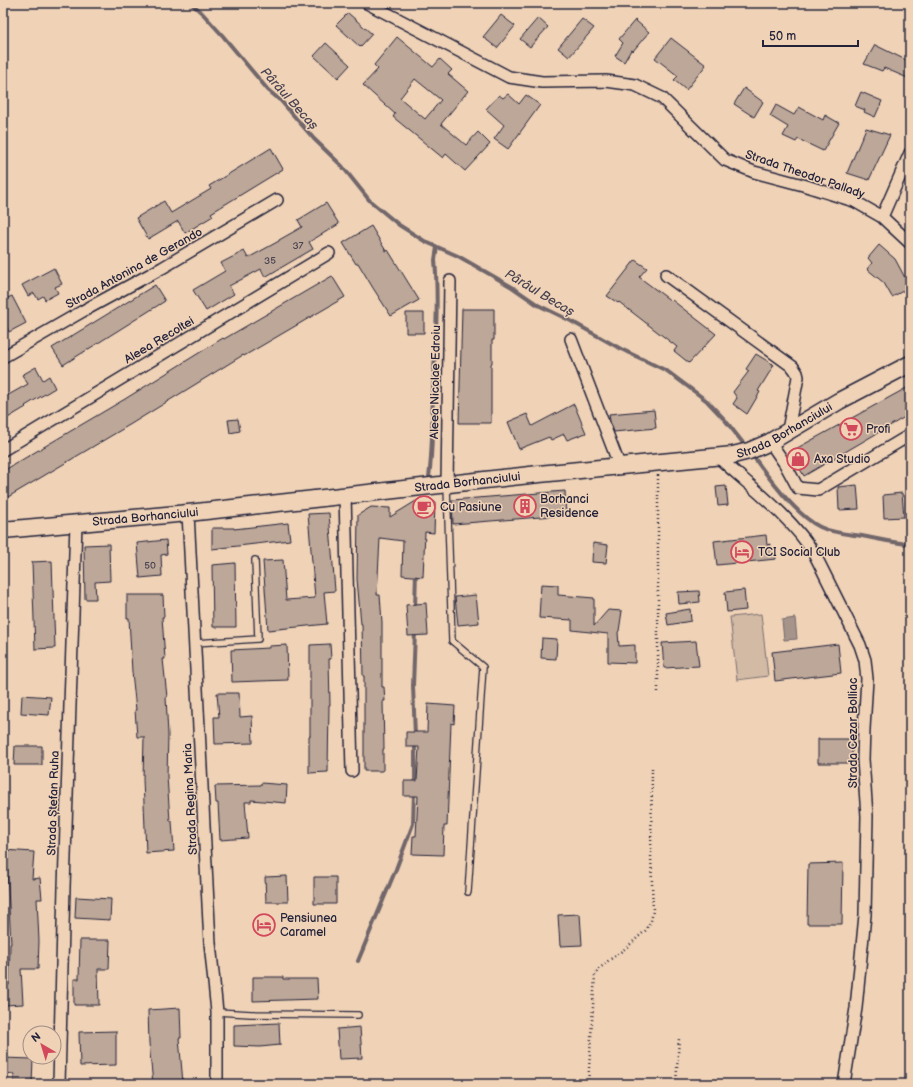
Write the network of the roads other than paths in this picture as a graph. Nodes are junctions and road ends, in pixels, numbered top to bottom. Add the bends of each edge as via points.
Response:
1 (367, 3) edge
2 (910, 153) edge
3 (277, 200) dead end
4 (882, 217) junction
5 (910, 243) edge
6 (329, 253) dead end
7 (666, 275) dead end
8 (450, 281) dead end
9 (571, 339) dead end
10 (3, 357) edge
11 (910, 364) edge
12 (788, 430) junction
13 (910, 435) edge
14 (767, 443) junction
15 (3, 450) edge
16 (726, 456) junction
17 (620, 466) junction
18 (447, 484) junction
19 (345, 495) junction
20 (188, 513) junction
21 (76, 523) junction
22 (3, 530) edge
23 (255, 560) dead end
24 (195, 643) junction
25 (352, 771) dead end
26 (468, 892) dead end
27 (216, 1012) junction
28 (358, 1015) dead end
29 (59, 1084) edge
30 (217, 1084) edge
31 (844, 1084) edge

1 - 4 street, Strada Theodor Pallady via 509,77 542,82 606,81 635,85 662,98 725,160 754,172 854,201
2 - 4 street
3 - 10 street, Strada Antonina de Gerando
4 - 5 street, Strada Theodor Pallady
6 - 15 street, Aleea Recoltei
7 - 12 street via 793,367 798,378
8 - 18 street, Aleea Nicolae Edroiu
9 - 17 street
11 - 12 main road, Strada Borhanciului
12 - 14 main road, Strada Borhanciului
13 - 14 street via 818,490 798,488 785,464
14 - 16 main road, Strada Borhanciului
16 - 17 main road, Strada Borhanciului
16 - 31 street, Strada Cezar Bolliac via 807,542 860,645 865,660 865,915 856,1008
17 - 18 main road, Strada Borhanciului
18 - 19 main road, Strada Borhanciului
18 - 26 lane via 452,641 483,667
19 - 20 main road, Strada Borhanciului
19 - 25 street
20 - 21 main road, Strada Borhanciului
20 - 24 street, Strada Regina Maria
21 - 22 main road, Strada Borhanciului
21 - 29 street, Strada Ștefan Ruha
23 - 24 lane via 258,639
24 - 27 street, Strada Regina Maria via 210,943
27 - 28 lane
27 - 30 street, Strada Regina Maria

